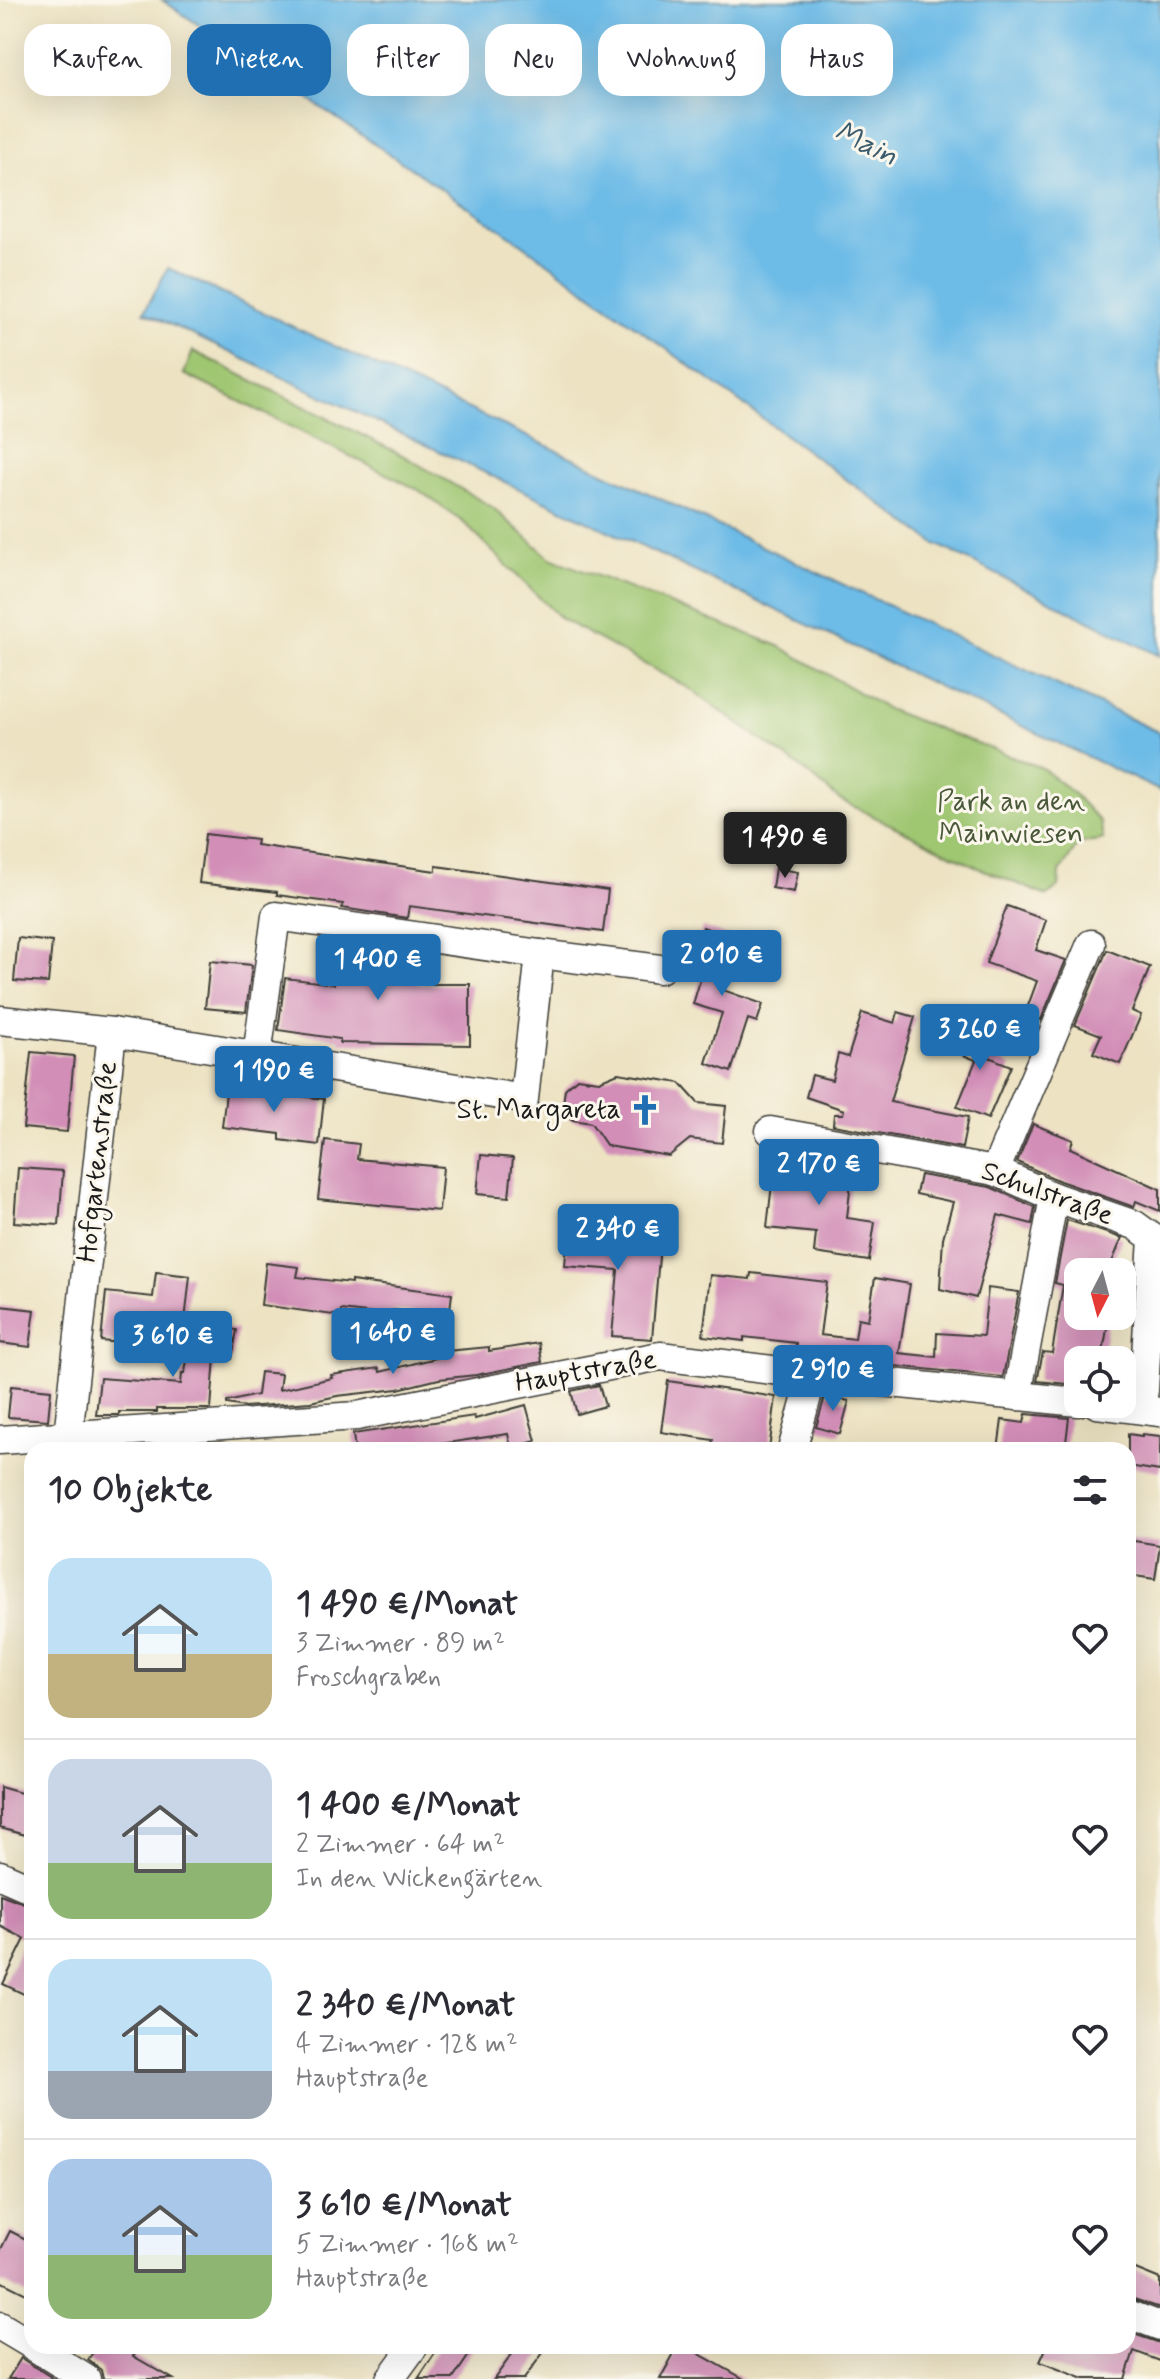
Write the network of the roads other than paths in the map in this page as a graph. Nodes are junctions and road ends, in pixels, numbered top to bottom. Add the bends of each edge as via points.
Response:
1 (1091, 944) dead end
2 (540, 954) junction
3 (660, 969) dead end
4 (0, 1020) edge
5 (112, 1032) junction
6 (257, 1056) junction
7 (770, 1131) dead end
8 (995, 1171) junction
9 (1054, 1197) junction
10 (813, 1375) junction
11 (1017, 1396) junction
12 (1064, 1401) edge
13 (1150, 1410) edge
14 (68, 1436) junction
15 (0, 1440) edge
16 (794, 1442) edge
17 (0, 1875) edge
18 (24, 1886) edge
19 (1136, 2317) edge
20 (0, 2326) edge
21 (1160, 2326) edge
22 (24, 2341) edge
23 (45, 2354) edge
24 (408, 2354) edge
25 (86, 2379) edge
26 (390, 2379) edge

1 - 8 street
2 - 3 street
2 - 6 street via 276,916
2 - 6 street via 524,1099
4 - 5 street
5 - 6 street
5 - 14 street, Hofgartenstraße
7 - 8 street, Schulstraße
8 - 9 street, Schulstraße
9 - 11 street
9 - 13 street, Schulstraße via 1135,1225 1153,1238 1144,1390
10 - 11 street, Hauptstraße
10 - 14 street, Hauptstraße via 660,1356 357,1416
10 - 16 street
11 - 12 street, Hauptstraße
14 - 15 street, Hauptstraße
17 - 18 street
19 - 21 street
20 - 22 street
23 - 25 street
24 - 26 street

